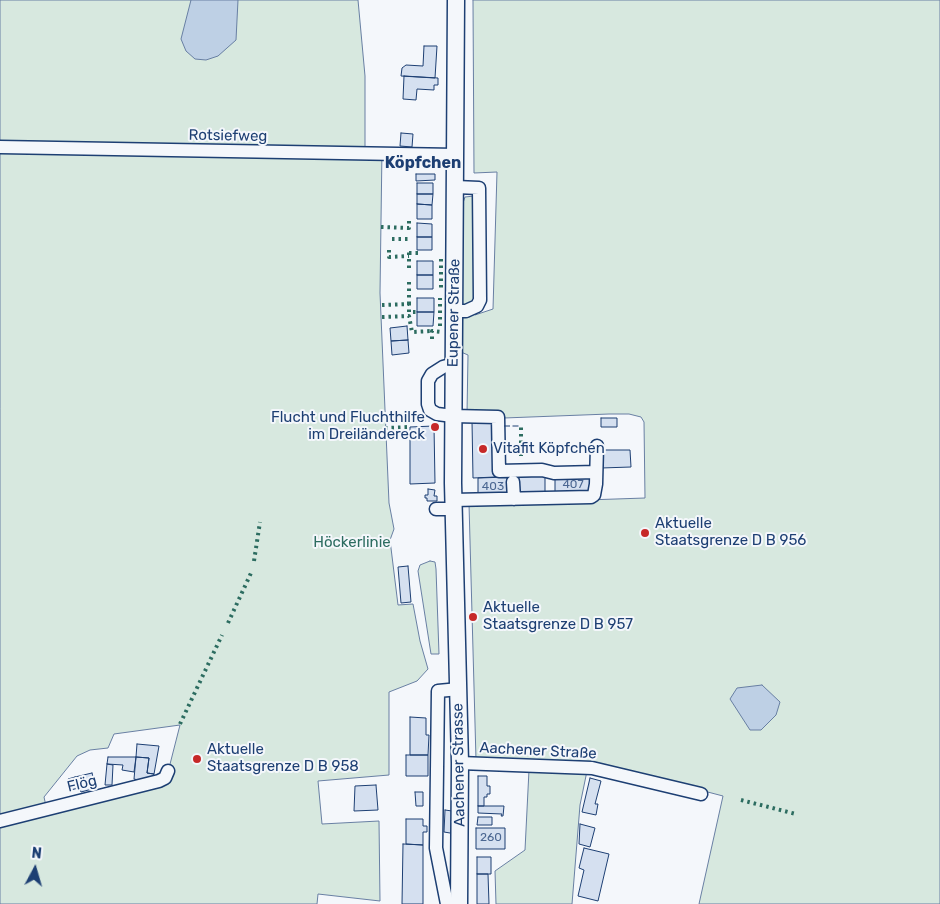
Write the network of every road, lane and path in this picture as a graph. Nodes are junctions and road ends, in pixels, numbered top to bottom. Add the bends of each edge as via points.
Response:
1 (456, 0) edge
2 (0, 147) edge
3 (456, 155) junction
4 (456, 188) junction
5 (454, 311) junction
6 (454, 364) junction
7 (453, 416) junction
8 (597, 446) dead end
9 (596, 472) junction
10 (513, 482) dead end
11 (514, 499) junction
12 (453, 505) junction
13 (436, 510) dead end
14 (456, 626) joint
15 (458, 690) junction
16 (460, 764) junction
17 (168, 771) dead end
18 (460, 780) junction
19 (438, 781) junction
20 (701, 794) dead end
21 (0, 821) edge
22 (447, 904) edge
23 (459, 904) edge

1 - 3 main road, Eupener Straße
2 - 3 street, Rotsiefweg
3 - 4 main road, Eupener Straße
4 - 5 main road, Eupener Straße
4 - 5 street via 480,188 480,300 477,306 466,311
5 - 6 main road, Eupener Straße
6 - 7 main road, Eupener Straße
6 - 7 street via 432,374 428,381 430,410
7 - 9 street via 498,416 499,471
7 - 12 main road, Eupener Straße
8 - 9 street
9 - 11 street via 594,495 591,497
10 - 11 street
11 - 12 street
12 - 13 street
12 - 14 main road, Eupener Straße
14 - 15 main road, Aachener Strasse
15 - 16 main road, Aachener Strasse
15 - 19 street via 438,690
16 - 18 main road, Aachener Strasse
16 - 20 street, Aachener Straße via 592,768
17 - 21 street, Flög via 159,781
18 - 19 street
18 - 23 main road, Aachener Strasse
19 - 22 street via 436,848

